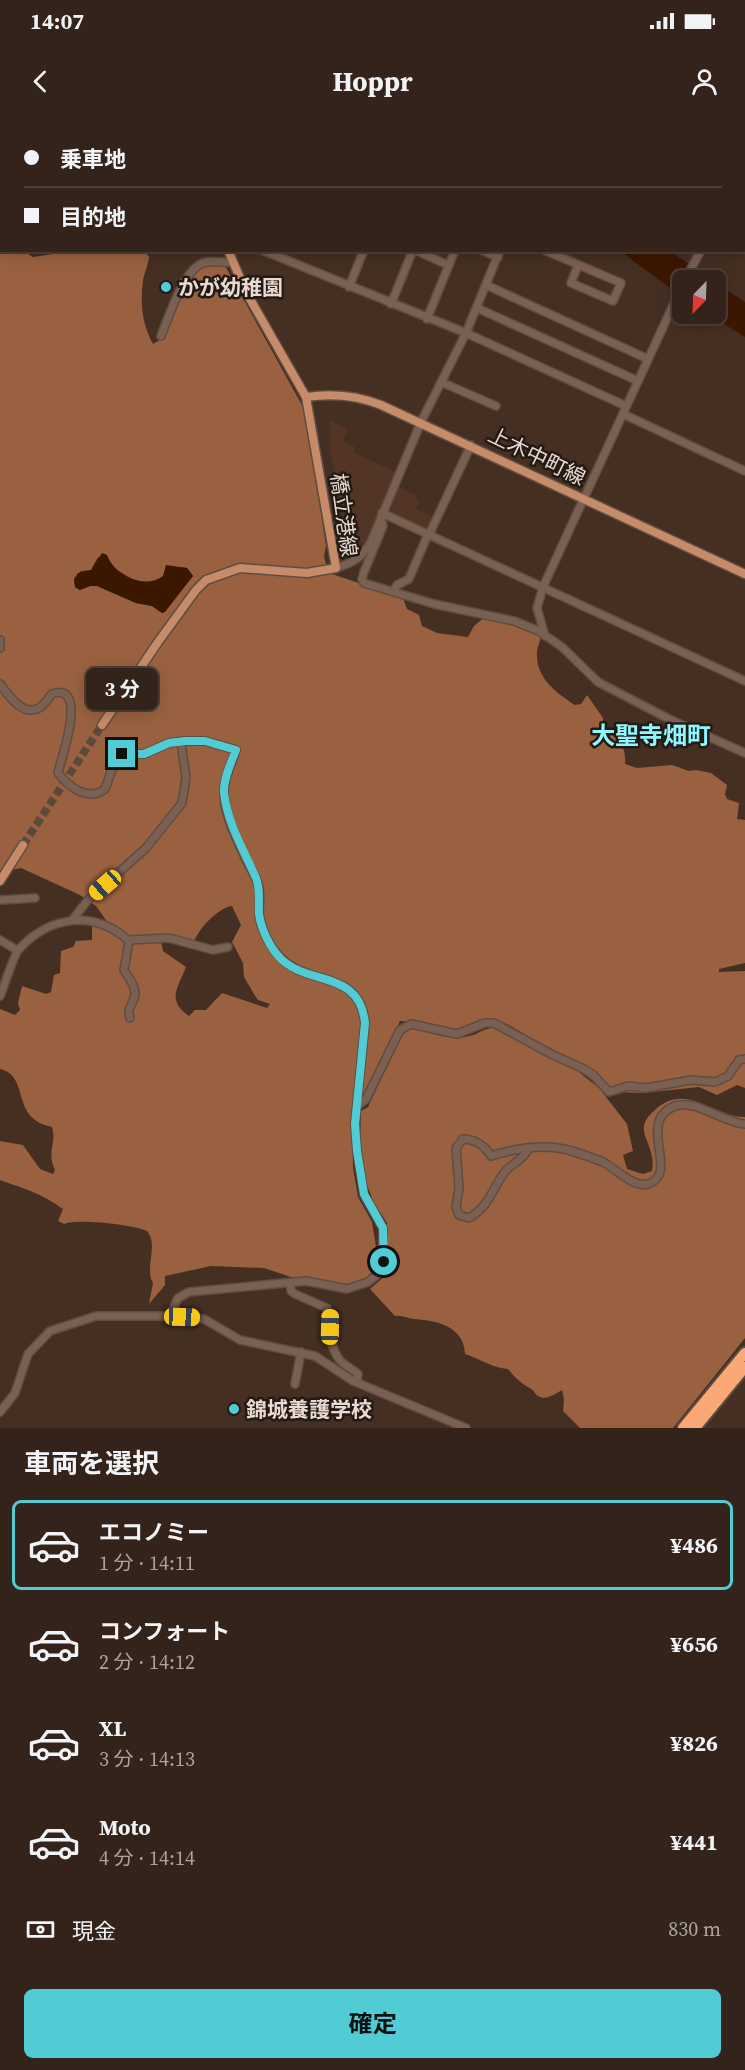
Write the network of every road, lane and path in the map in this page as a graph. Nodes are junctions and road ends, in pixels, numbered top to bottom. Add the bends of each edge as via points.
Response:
1 (229, 252) edge
2 (266, 252) edge
3 (363, 252) edge
4 (413, 252) edge
5 (419, 252) edge
6 (454, 252) edge
7 (549, 252) edge
8 (700, 252) edge
9 (499, 254) edge
10 (232, 262) junction
11 (448, 265) junction
12 (578, 265) junction
13 (691, 270) edge
14 (486, 285) junction
15 (349, 287) junction
16 (391, 304) junction
17 (672, 307) edge
18 (477, 308) junction
19 (427, 319) junction
20 (466, 333) junction
21 (161, 336) dead end
22 (648, 359) junction
23 (638, 381) junction
24 (441, 382) junction
25 (306, 397) junction
26 (496, 406) dead end
27 (626, 406) junction
28 (622, 414) junction
29 (421, 422) junction
30 (471, 445) junction
31 (745, 471) edge
32 (584, 499) junction
33 (382, 516) junction
34 (428, 535) junction
35 (336, 568) junction
36 (745, 574) edge
37 (543, 587) junction
38 (394, 591) junction
39 (545, 636) junction
40 (0, 640) edge
41 (0, 648) edge
42 (745, 681) edge
43 (0, 684) edge
44 (102, 725) tunnel mouth
45 (181, 742) junction
46 (745, 753) edge
47 (23, 845) tunnel mouth
48 (0, 881) edge
49 (35, 898) dead end
50 (0, 900) edge
51 (73, 919) junction
52 (0, 939) edge
53 (128, 940) junction
54 (228, 947) dead end
55 (17, 950) junction
56 (0, 996) edge
57 (130, 1017) dead end
58 (745, 1059) edge
59 (357, 1106) junction
60 (745, 1124) edge
61 (528, 1149) junction
62 (290, 1283) junction
63 (170, 1316) junction
64 (302, 1352) junction
65 (745, 1353) edge
66 (745, 1367) edge
67 (352, 1382) junction
68 (296, 1383) dead end
69 (0, 1412) edge
70 (465, 1428) edge
71 (683, 1428) edge
72 (695, 1428) edge

1 - 10 main road, 橋立港線
2 - 15 street
3 - 15 street
4 - 16 street
5 - 11 street
6 - 11 street
7 - 12 street
8 - 13 street
9 - 14 street
10 - 21 street via 207,262 195,268 186,279
10 - 25 main road, 橋立港線
11 - 19 street
12 - 12 street via 621,284 613,301 571,283
14 - 18 street
14 - 22 street
15 - 16 street
16 - 19 street
17 - 22 street
18 - 20 street
18 - 23 street
19 - 20 street
20 - 24 street
20 - 27 street
22 - 23 street
23 - 27 street
24 - 26 street
24 - 29 street
25 - 29 main road, 上木中町線 via 358,397
25 - 35 main road, 橋立港線
27 - 28 street
28 - 31 street
28 - 32 street
29 - 30 main road, 上木中町線
29 - 33 street
30 - 32 main road, 上木中町線
30 - 34 street
32 - 36 main road, 上木中町線
32 - 37 street
33 - 34 street
33 - 35 street via 364,554
33 - 38 street via 383,526 362,579
34 - 37 street
34 - 38 street via 409,579
35 - 44 main road, 橋立港線 via 307,573 240,568 206,580
37 - 39 street via 537,608
37 - 42 street
38 - 39 street via 514,621
39 - 46 street via 598,682
40 - 41 street
43 - 45 street via 19,706 31,710 42,707 52,693 66,696 71,710 70,726 58,773 81,793 105,789 122,754 144,754
45 - 51 street via 186,778 182,803 146,848 88,900
45 - 59 street via 205,741 236,750 224,792 235,834 258,885 259,914 266,936 287,963 342,985 363,1008 365,1029
47 - 48 main road
49 - 50 street
51 - 53 street via 108,926
51 - 55 street via 44,928
52 - 55 street
53 - 54 street via 169,938 213,950
53 - 57 street via 124,970 135,994 128,1009
55 - 56 street
58 - 59 street via 739,1060 728,1076 715,1082 691,1080 646,1088 628,1086 609,1092 584,1069 494,1023 457,1034 411,1023 400,1030 366,1099
59 - 62 street via 362,1186 383,1228 382,1270 368,1282 347,1288 315,1281
60 - 61 street via 690,1106 670,1109 656,1129 661,1170 647,1184 639,1184 603,1162 567,1150
61 - 61 street via 491,1155 479,1143 460,1141 456,1148 459,1215 469,1218 484,1206 505,1172
62 - 63 street via 189,1292 178,1298
62 - 67 street via 291,1291 327,1308 331,1345 341,1362 358,1374
63 - 64 street via 204,1319 240,1340
63 - 69 street via 96,1316 50,1331 28,1354 15,1393
64 - 67 street via 315,1356
64 - 68 street
65 - 71 highway
66 - 72 highway
67 - 70 street

